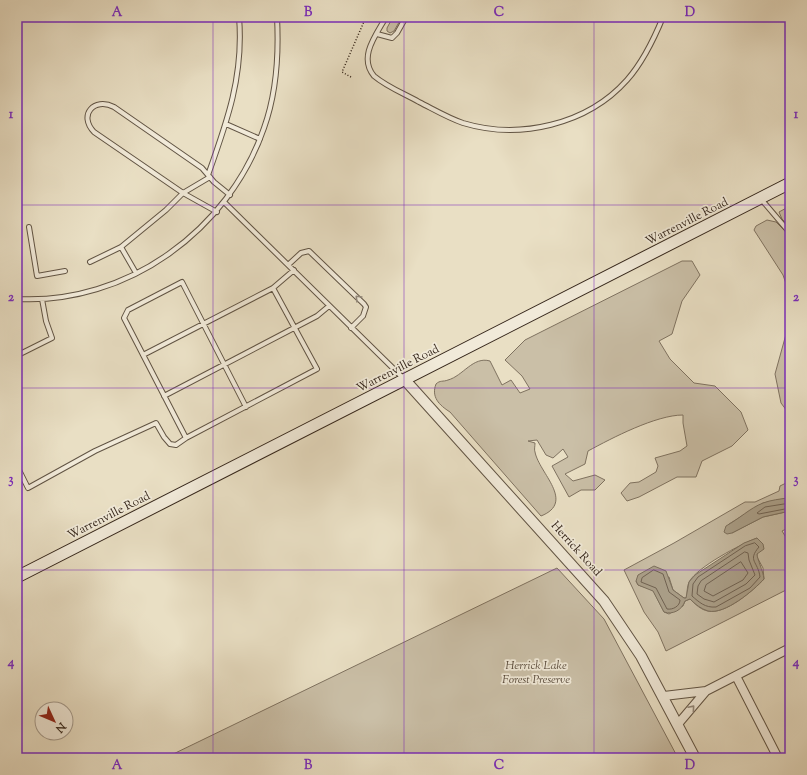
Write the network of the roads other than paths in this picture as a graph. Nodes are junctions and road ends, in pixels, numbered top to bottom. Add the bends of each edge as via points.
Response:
1 (240, 17) edge
2 (277, 17) edge
3 (386, 17) edge
4 (406, 17) edge
5 (663, 17) edge
6 (377, 34) junction
7 (226, 124) junction
8 (260, 139) junction
9 (209, 176) junction
10 (790, 183) edge
11 (183, 193) junction
12 (230, 195) junction
13 (761, 199) junction
14 (224, 202) junction
15 (217, 212) junction
16 (29, 227) dead end
17 (790, 233) edge
18 (121, 247) junction
19 (90, 262) dead end
20 (288, 265) junction
21 (294, 270) junction
22 (64, 271) dead end
23 (136, 273) junction
24 (273, 288) junction
25 (17, 299) edge
26 (42, 299) junction
27 (329, 306) junction
28 (202, 324) junction
29 (295, 328) junction
30 (351, 328) junction
31 (143, 355) junction
32 (17, 357) edge
33 (224, 365) junction
34 (405, 380) junction
35 (164, 396) junction
36 (246, 406) junction
37 (186, 438) junction
38 (17, 466) edge
39 (17, 577) edge
40 (790, 648) edge
41 (736, 676) junction
42 (706, 691) junction
43 (664, 696) junction
44 (678, 724) junction
45 (695, 758) edge
46 (778, 758) edge

1 - 7 lane via 238,77
2 - 8 lane via 275,89
3 - 6 lane
4 - 6 lane via 392,38
5 - 6 lane via 636,68 610,95 589,109 556,124 523,130 494,129 462,123 378,80 371,72 367,61
7 - 8 lane
7 - 9 lane
8 - 12 lane
9 - 11 lane
9 - 11 lane via 202,168 114,107 102,103 90,109 87,122 94,132
9 - 12 lane
10 - 13 main road, Warrenville Road
11 - 15 lane
11 - 18 lane
12 - 14 lane
13 - 17 lane
13 - 34 main road, Warrenville Road
14 - 15 lane
14 - 20 lane
15 - 23 lane via 171,253
16 - 22 lane via 37,276
18 - 19 lane
18 - 23 lane
20 - 21 lane
30 -> 20 lane via 363,316 366,307 364,304 309,250 301,253
21 - 24 lane
21 - 27 lane
23 - 26 lane via 98,289
24 - 28 lane
24 - 29 lane
25 - 26 lane
26 - 32 lane via 52,338
27 - 29 lane
27 - 30 lane
28 - 31 lane
28 - 31 lane via 182,282 135,306 128,310 124,318
28 - 33 lane
29 - 33 lane
29 - 36 lane via 317,369
30 - 34 lane
31 - 35 lane
33 - 35 lane
33 - 36 lane
34 - 39 main road, Warrenville Road
34 - 43 street, Herrick Road via 604,601 631,638
35 - 37 lane
36 - 37 lane
37 - 38 lane via 176,445 170,444 156,423 95,450 28,488
40 - 41 street
41 - 42 street
41 - 46 street
42 - 43 street
44 -> 42 street
43 - 44 street, Herrick Road
44 - 45 street, Herrick Road

